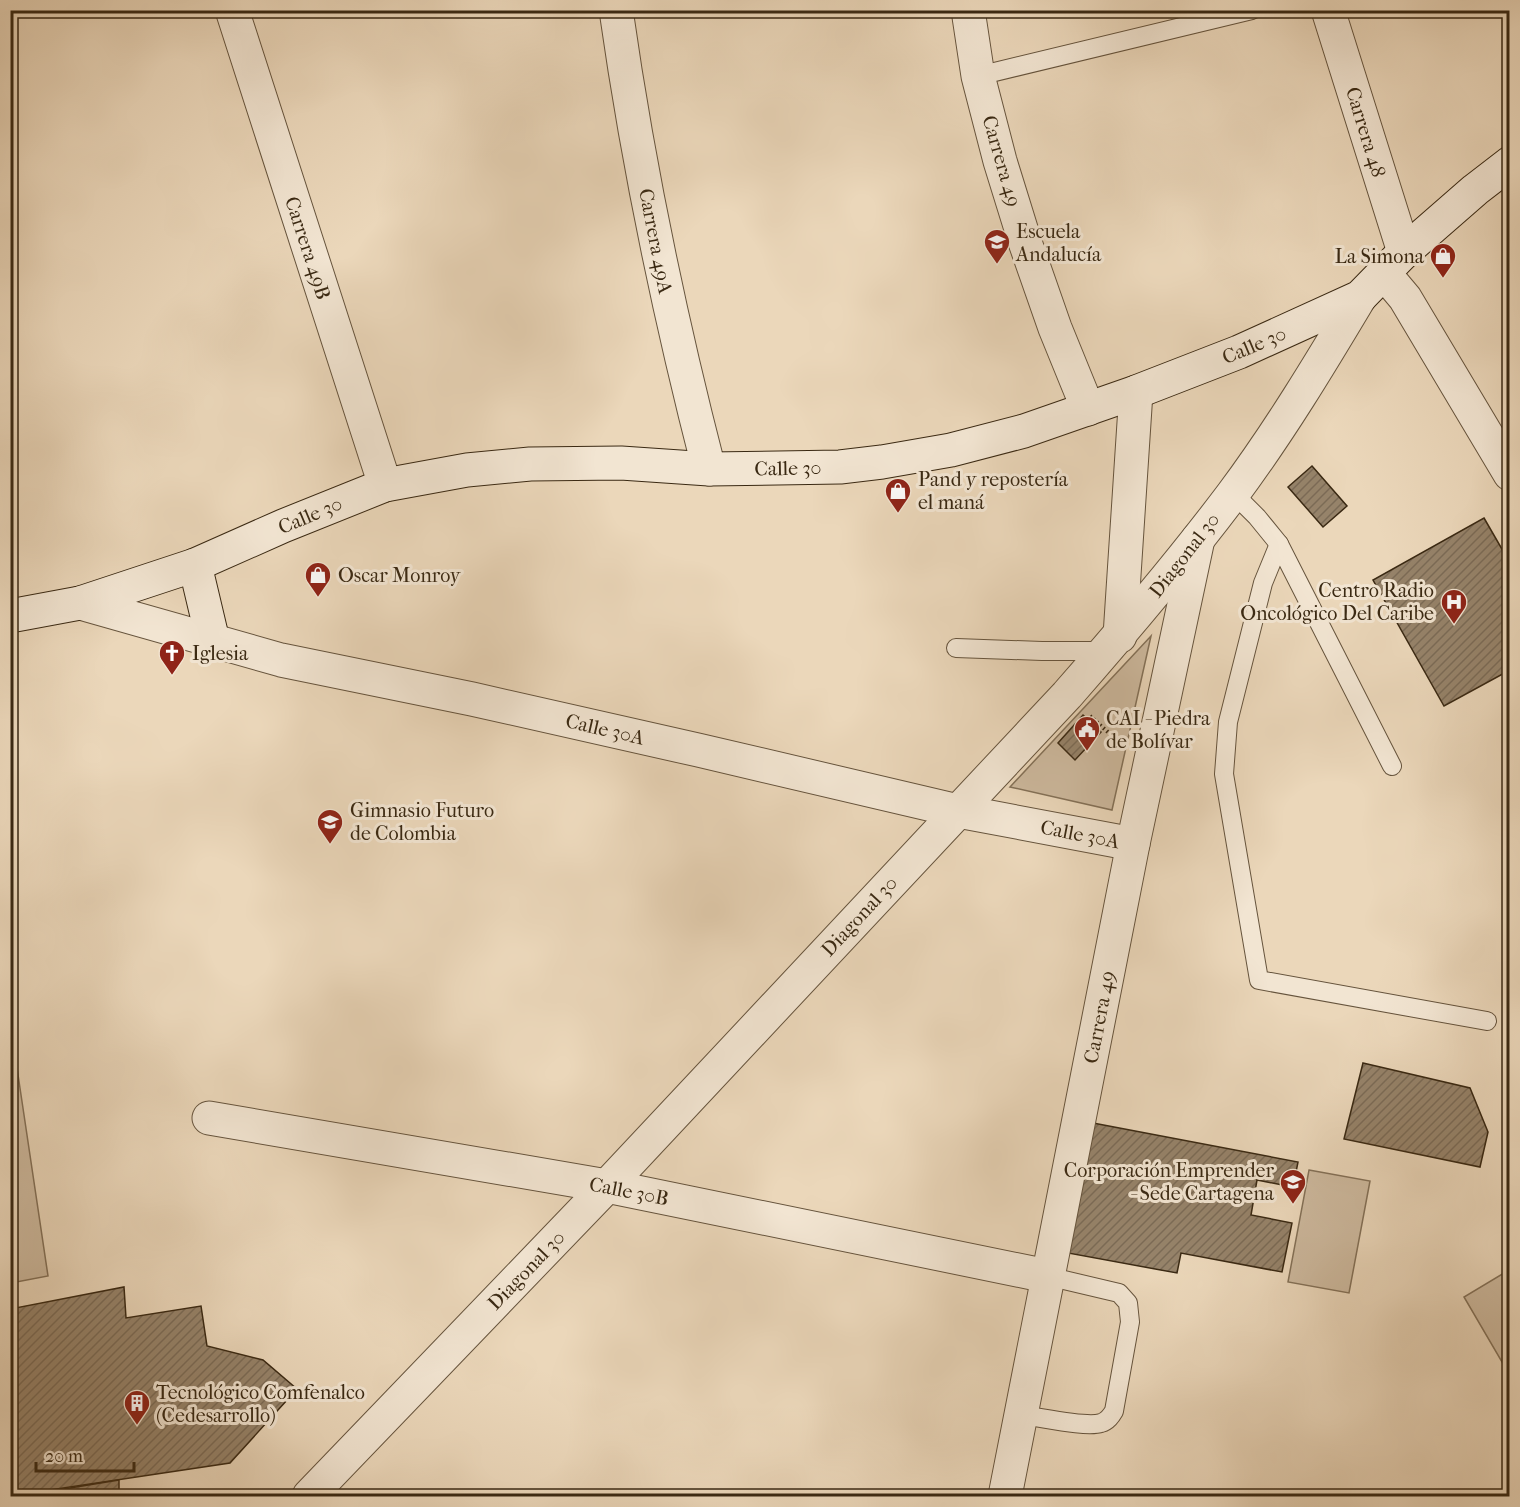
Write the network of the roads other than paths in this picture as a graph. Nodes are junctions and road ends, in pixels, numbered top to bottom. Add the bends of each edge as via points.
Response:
1 (232, 10) edge
2 (616, 10) edge
3 (968, 10) edge
4 (1252, 10) edge
5 (1328, 10) edge
6 (978, 76) junction
7 (1509, 164) edge
8 (1394, 263) junction
9 (1360, 297) junction
10 (1136, 392) junction
11 (1088, 410) junction
12 (710, 469) junction
13 (1509, 474) edge
14 (385, 485) junction
15 (1233, 493) junction
16 (1198, 539) junction
17 (1280, 544) junction
18 (195, 565) junction
19 (80, 603) junction
20 (10, 616) edge
21 (213, 641) junction
22 (1113, 644) junction
23 (956, 648) dead end
24 (1392, 766) dead end
25 (958, 811) junction
26 (1133, 844) junction
27 (1487, 1021) dead end
28 (209, 1118) dead end
29 (607, 1186) junction
30 (1047, 1276) junction
31 (1022, 1415) junction
32 (309, 1497) edge
33 (1005, 1497) edge

1 - 14 street, Carrera 49B
2 - 12 street, Carrera 49A via 628,99 666,296
3 - 6 street, Carrera 49
4 - 6 lane
5 - 8 street, Carrera 48
6 - 11 street, Carrera 49 via 1026,245
7 - 8 street, Calle 30
8 - 9 street, Calle 30
8 - 13 street, Carrera 48 via 1405,298
9 - 10 street, Calle 30 via 1239,352
9 - 15 street, Diagonal 30 via 1295,405
10 - 11 street, Calle 30
10 - 22 street
11 - 12 street, Calle 30 via 972,445 882,462
12 - 14 street, Calle 30 via 621,463 530,464 467,470
14 - 18 street, Calle 30
15 - 16 street, Diagonal 30
15 - 17 lane
16 - 22 street, Diagonal 30
16 - 26 street, Carrera 49
17 - 24 lane
17 - 27 lane via 1263,583 1228,722 1224,774 1260,980
18 - 19 street, Calle 30
18 - 21 street
19 - 20 street, Calle 30
19 - 21 street, Calle 30A
21 - 25 street, Calle 30A via 281,660
22 - 23 lane via 1042,651
22 - 25 street, Diagonal 30
25 - 26 street, Calle 30A
25 - 29 street, Diagonal 30
26 - 30 street, Carrera 49
28 - 29 street, Calle 30B
29 - 30 street, Calle 30B
29 - 32 street, Diagonal 30
30 - 31 street, Carrera 49
30 - 31 lane via 1119,1293 1128,1304 1130,1322 1114,1411 1100,1424
31 - 33 street, Carrera 49

